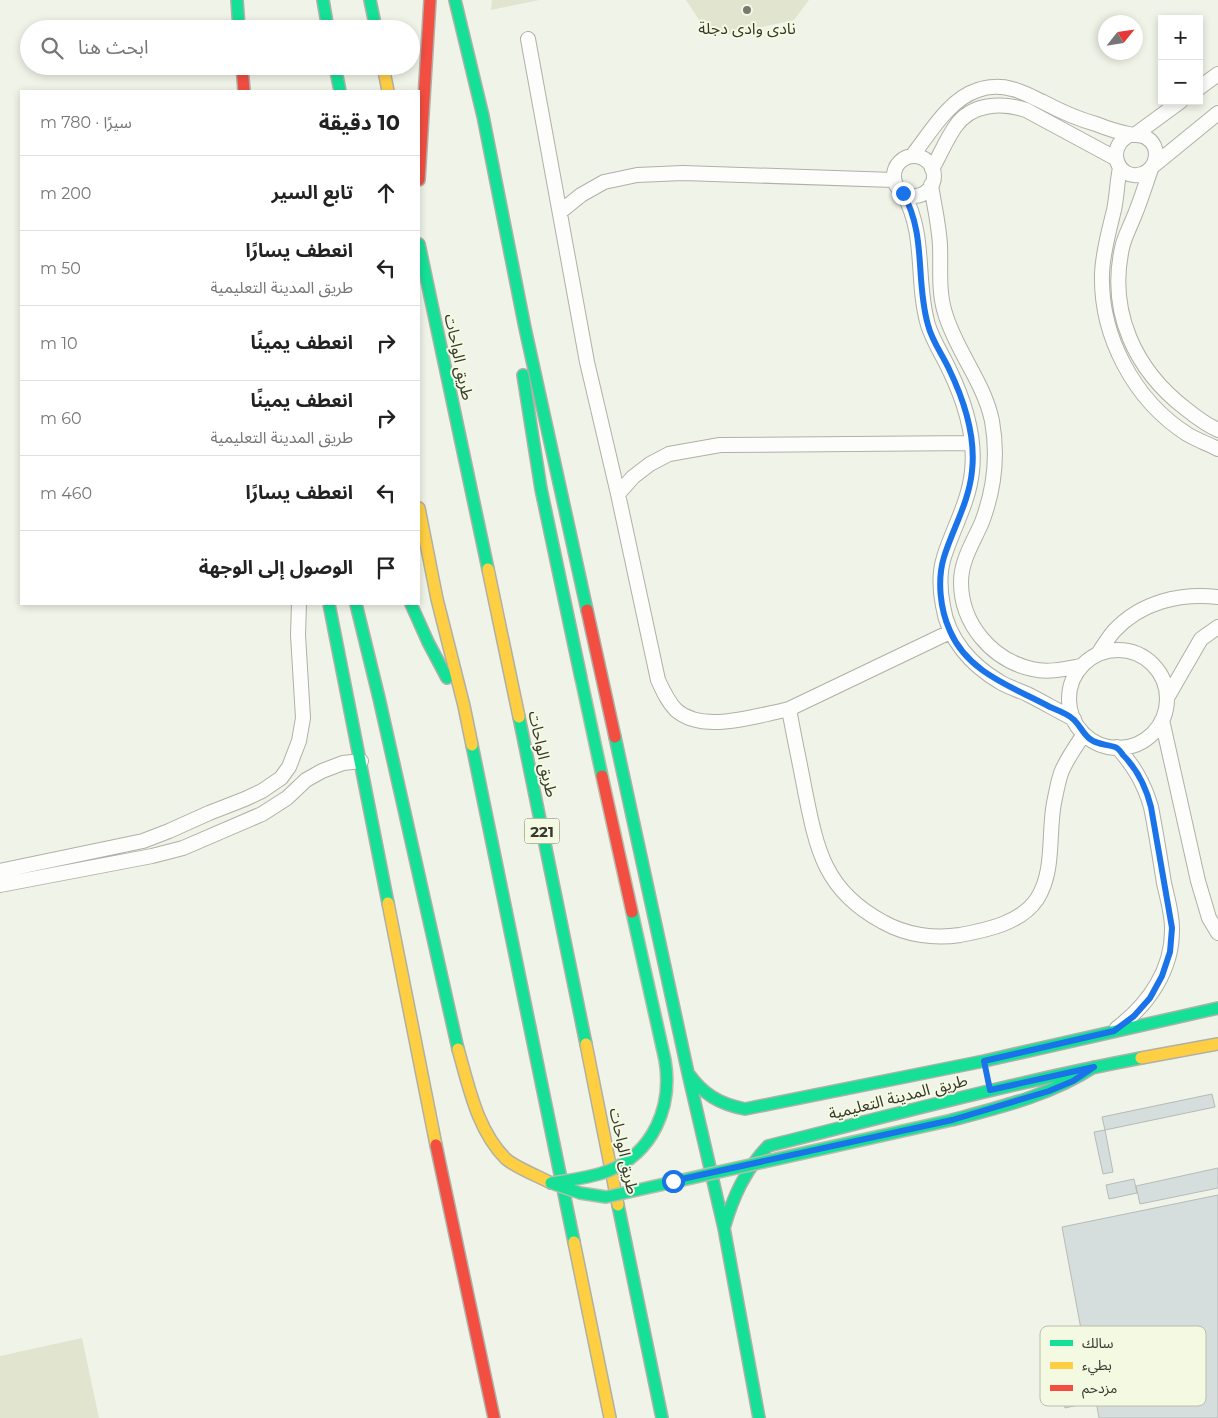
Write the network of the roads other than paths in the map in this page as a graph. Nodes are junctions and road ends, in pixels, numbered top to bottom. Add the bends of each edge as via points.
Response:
1 (237, 0) edge
2 (323, 0) edge
3 (370, 0) edge
4 (430, 0) edge
5 (455, 0) edge
6 (238, 20) edge
7 (326, 20) edge
8 (374, 20) edge
9 (528, 39) dead end
10 (1218, 74) edge
11 (243, 75) edge
12 (337, 75) edge
13 (385, 75) edge
14 (1203, 85) edge
15 (244, 90) edge
16 (340, 90) edge
17 (388, 90) edge
18 (1175, 105) edge
19 (1218, 114) edge
20 (1133, 135) junction
21 (912, 156) junction
22 (1118, 163) junction
23 (420, 164) edge
24 (1152, 167) junction
25 (932, 169) junction
26 (894, 180) junction
27 (932, 185) junction
28 (903, 193) junction
29 (560, 212) junction
30 (420, 249) edge
31 (923, 299) junction
32 (942, 300) junction
33 (525, 328) junction
34 (1216, 429) edge
35 (972, 443) junction
36 (1212, 446) edge
37 (618, 494) junction
38 (420, 513) edge
39 (944, 559) junction
40 (964, 564) junction
41 (1218, 597) edge
42 (299, 605) edge
43 (329, 605) edge
44 (356, 605) edge
45 (411, 605) edge
46 (1218, 627) edge
47 (950, 632) junction
48 (1098, 654) junction
49 (1081, 666) junction
50 (1167, 698) junction
51 (464, 706) junction
52 (789, 710) junction
53 (1074, 719) junction
54 (1162, 720) junction
55 (1084, 734) junction
56 (1116, 748) junction
57 (361, 761) junction
58 (28, 865) junction
59 (0, 871) edge
60 (30, 880) junction
61 (0, 885) edge
62 (1218, 933) edge
63 (1218, 1008) edge
64 (1114, 1031) junction
65 (1218, 1044) edge
66 (984, 1061) junction
67 (1094, 1067) junction
68 (688, 1073) junction
69 (988, 1083) junction
70 (551, 1183) junction
71 (724, 1228) junction
72 (494, 1418) edge
73 (610, 1418) edge
74 (662, 1418) edge
75 (759, 1418) edge

1 - 6 main road
2 - 7 main road
3 - 8 main road
4 - 23 main road
5 - 33 main road via 483,116
9 - 29 street
10 - 14 street
11 - 15 main road
12 - 16 main road
13 - 17 main road
18 - 20 street
19 - 24 street
20 - 21 street via 1064,113 1013,89 992,87 968,94 956,103
20 - 22 street via 1118,144
20 - 24 street via 1145,136 1152,142 1156,158
21 - 25 street via 924,159
21 - 26 street via 900,162
22 - 24 street via 1130,174 1141,174
22 - 25 street via 1026,110 996,104 981,108 956,126
22 - 36 street via 1114,210 1104,248 1102,275 1105,310 1112,337 1130,375 1156,408 1188,435
24 - 34 street via 1122,247 1118,280 1121,313 1131,344 1158,384 1175,401
25 - 27 street
26 - 28 street
26 - 29 street via 683,173 638,175 604,182
27 - 28 street via 919,196
27 - 32 street via 939,229
28 - 31 street via 917,232
29 - 37 street via 587,362
30 - 74 main road, طريق الواحات / 221
31 - 32 street
31 - 35 street via 932,339 962,397
32 - 40 street via 954,338 986,402 994,437 994,471 988,505
33 - 68 main road
33 - 70 main road, bridge via 521,345 526,407 668,1090 662,1115 649,1140 630,1157 615,1168 594,1176
34 - 36 street
35 - 37 street via 720,445 669,454 633,477
35 - 39 street via 972,471 967,498
37 - 52 street via 658,680 676,710 704,722
38 - 51 main road via 437,599
39 - 40 street
39 - 47 street via 941,596
40 - 49 street via 962,599 976,631 990,648 1016,664 1033,669 1051,671
41 - 48 street via 1178,597 1156,603 1135,613 1114,632
42 - 58 street via 303,718 299,741 289,767 280,778 245,799 143,841
43 - 57 main road
44 - 70 main road via 456,1041 478,1117 507,1160
45 - 51 main road via 437,661
46 - 50 street via 1201,639
47 - 52 street
47 - 53 street via 965,654 985,673
48 - 49 street
48 - 50 street via 1129,651 1148,660 1162,677
49 - 53 street via 1070,686 1070,708
50 - 54 street
51 - 73 main road
52 - 55 street via 815,839 836,883 852,901 887,924 920,935 939,937 988,930 1025,912 1036,900 1048,869 1054,804 1062,772
53 - 55 street
54 - 56 street via 1153,733 1140,742
54 - 62 street via 1198,881
55 - 56 street via 1099,744
56 - 64 street via 1129,760 1146,790 1172,928 1170,952 1150,998
57 - 60 street via 343,763 322,771 262,814 184,848
57 - 72 main road via 426,1099
58 - 59 street
58 - 60 street
60 - 61 street
63 - 64 main road, طريق المدينة التعليمية
64 - 66 main road, طريق المدينة التعليمية
65 - 67 main road, طريق المدينة التعليمية
66 - 68 main road, طريق المدينة التعليمية via 745,1109 711,1099
66 - 69 main road
67 - 69 main road, طريق المدينة التعليمية
67 - 70 main road, bridge via 1049,1091 952,1120 606,1197 573,1193
68 - 71 main road
69 - 71 main road, طريق المدينة التعليمية via 768,1146 744,1172
71 - 75 main road

